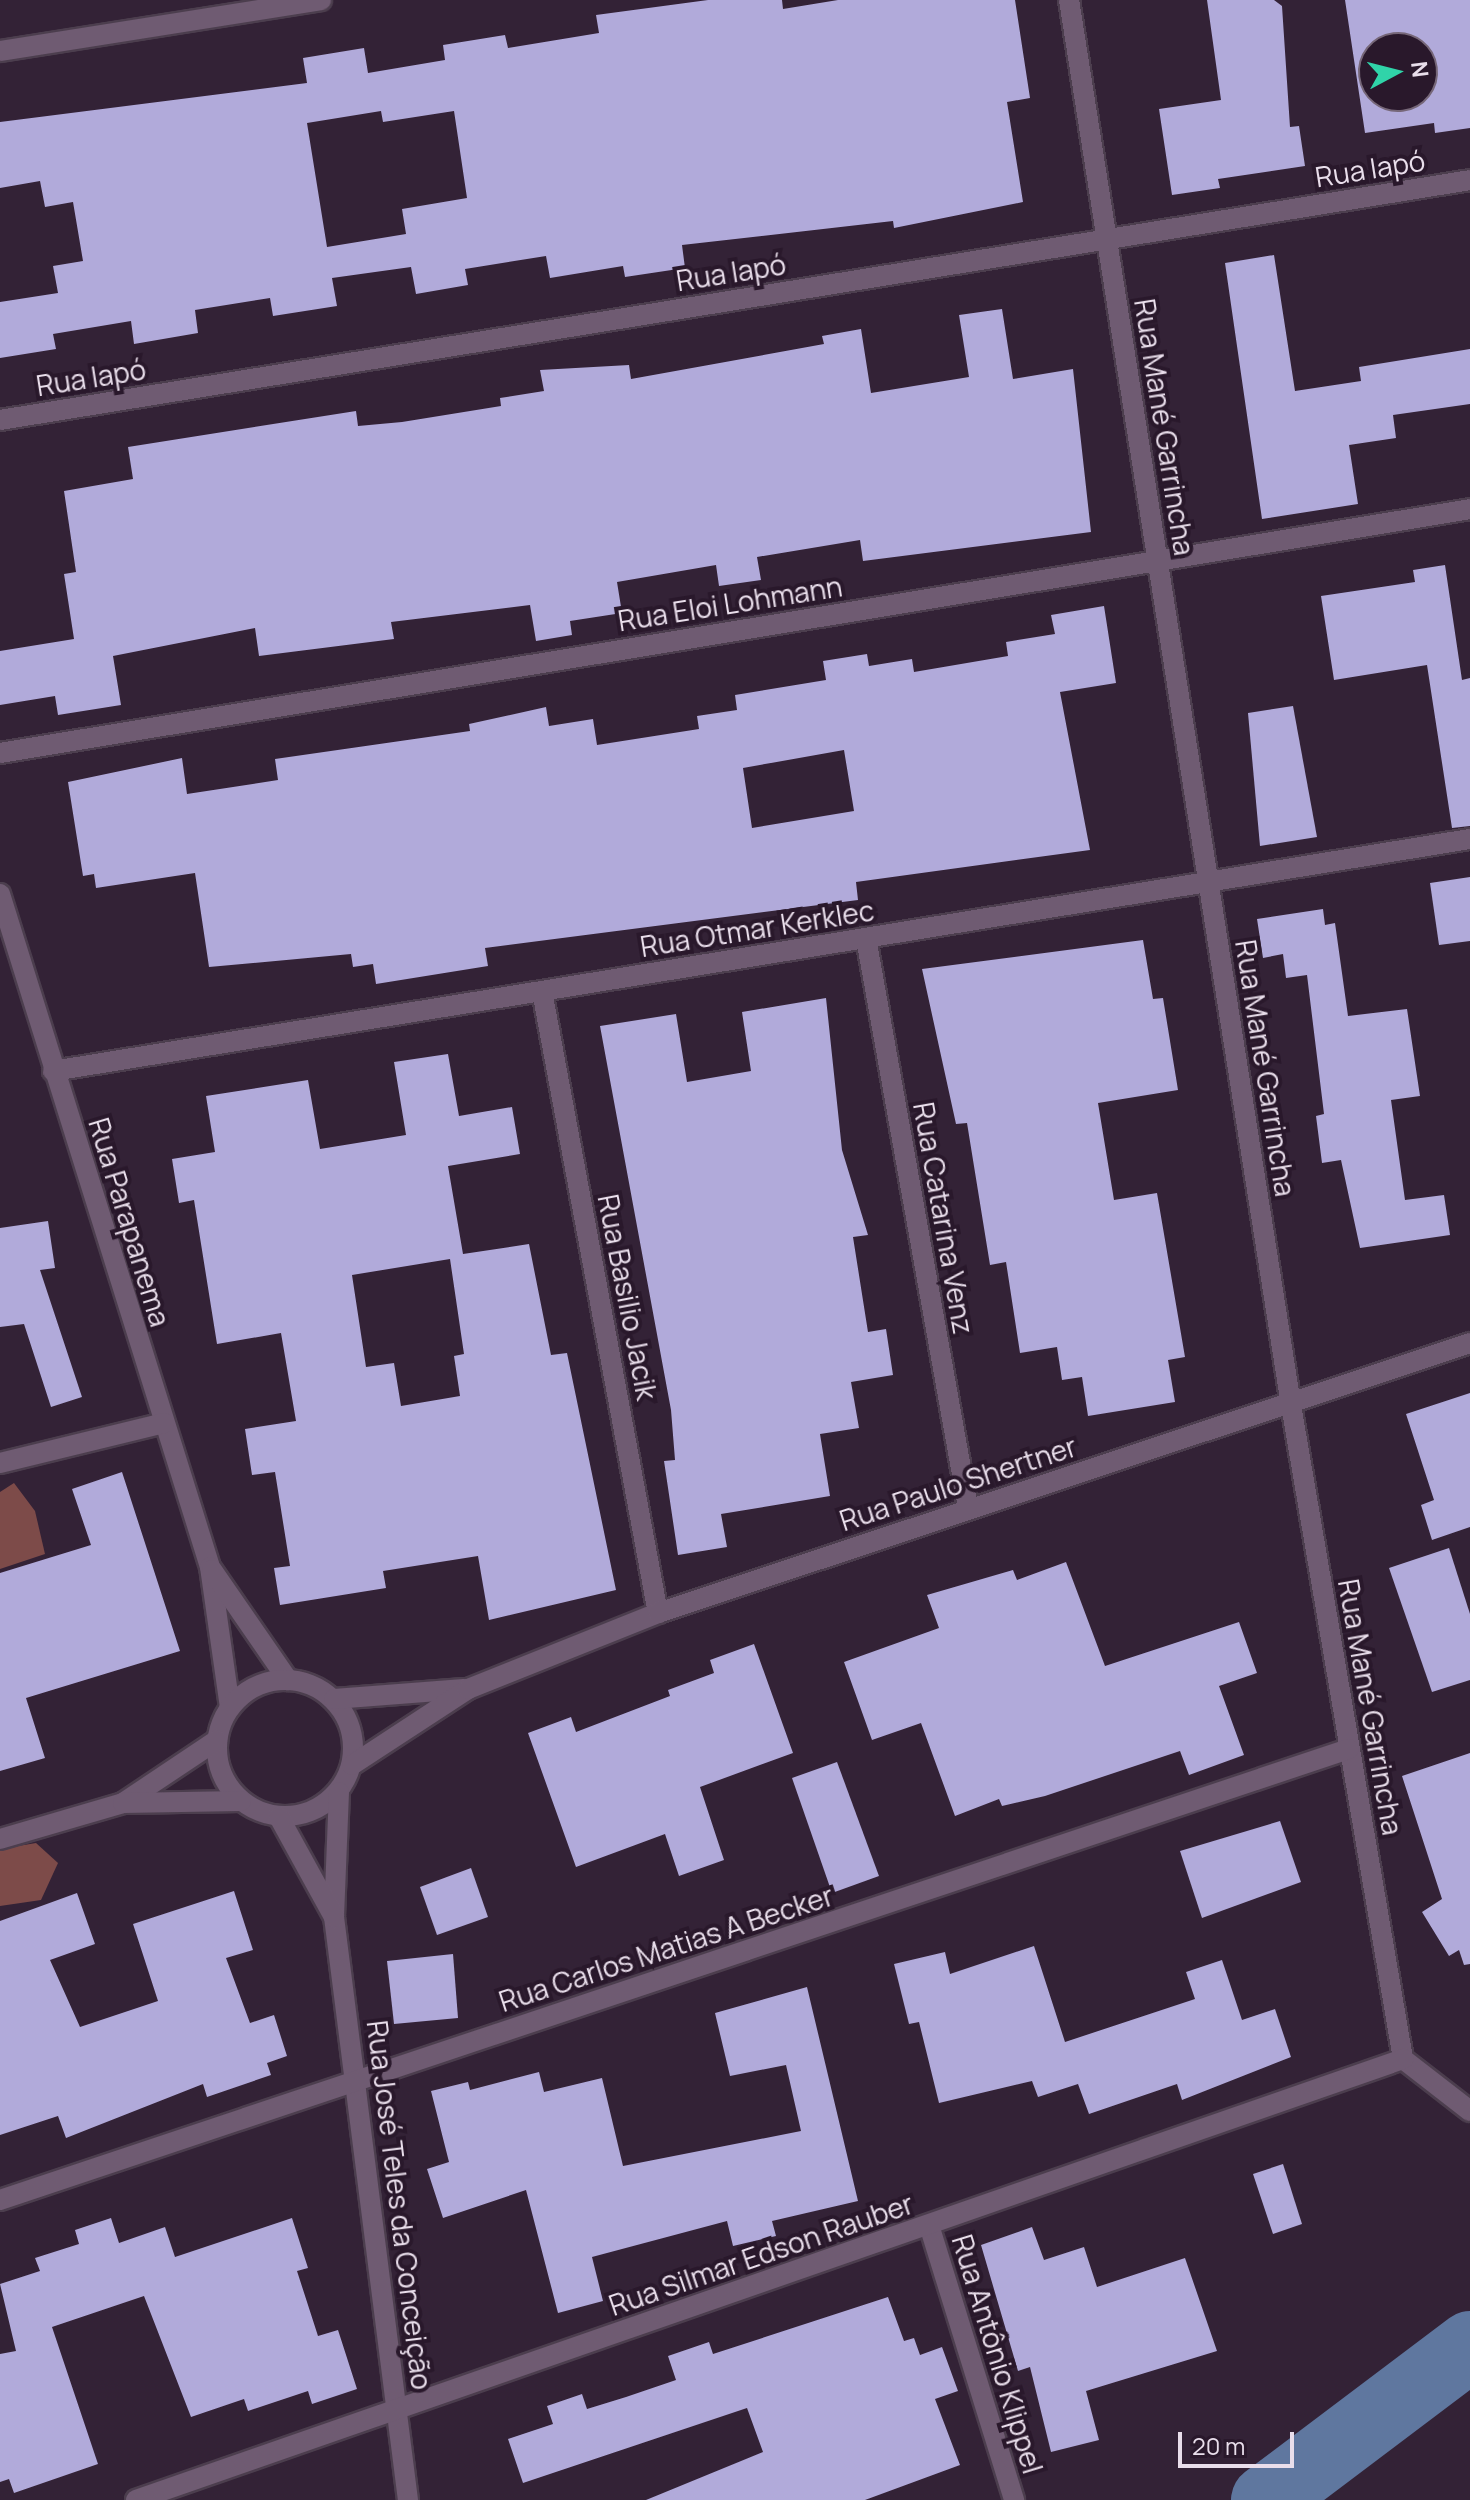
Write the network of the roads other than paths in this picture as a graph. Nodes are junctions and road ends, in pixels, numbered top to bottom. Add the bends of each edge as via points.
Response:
1 (321, 0) edge
2 (1069, 0) edge
3 (0, 51) edge
4 (1470, 180) edge
5 (1107, 239) junction
6 (0, 420) edge
7 (1470, 509) edge
8 (1158, 561) junction
9 (0, 753) edge
10 (1470, 839) edge
11 (1208, 882) junction
12 (1, 904) edge
13 (866, 938) junction
14 (542, 991) junction
15 (53, 1071) junction
16 (1470, 1343) edge
17 (1291, 1405) junction
18 (164, 1423) junction
19 (0, 1463) edge
20 (968, 1508) junction
21 (210, 1567) junction
22 (658, 1613) junction
23 (288, 1680) junction
24 (468, 1689) junction
25 (334, 1699) junction
26 (230, 1707) junction
27 (217, 1740) junction
28 (1349, 1749) junction
29 (352, 1765) junction
30 (339, 1792) junction
31 (241, 1801) junction
32 (123, 1803) junction
33 (279, 1817) junction
34 (0, 1839) edge
35 (334, 1917) junction
36 (1403, 2059) junction
37 (356, 2079) junction
38 (1470, 2111) edge
39 (0, 2200) edge
40 (929, 2225) junction
41 (397, 2411) junction
42 (136, 2500) edge
43 (408, 2500) edge
44 (1014, 2500) edge

1 - 3 street
2 - 5 street, Rua Mané Garrincha
4 - 5 street, Rua Iapó
5 - 6 street, Rua Iapó
5 - 8 street, Rua Mané Garrincha
7 - 8 street, Rua Eloi Lohmann
8 - 9 street, Rua Eloi Lohmann
8 - 11 street, Rua Mané Garrincha
10 - 11 street, Rua Otmar Kerklec
11 - 13 street, Rua Otmar Kerklec
11 - 17 street, Rua Mané Garrincha
12 - 15 street, Rua Parapanema
13 - 14 street, Rua Otmar Kerklec
13 - 20 street, Rua Catarina Venz
14 - 15 street, Rua Otmar Kerklec
14 - 22 street, Rua Basilio Jacik
15 - 18 street, Rua Parapanema
16 - 17 street, Rua Paulo Shertner
17 - 20 street, Rua Paulo Shertner
17 - 28 street, Rua Mané Garrincha
18 - 19 street
18 - 21 street, Rua Parapanema
20 - 22 street, Rua Paulo Shertner
21 - 23 street, Rua Parapanema
21 - 26 street, Rua Parapanema
22 - 24 street, Rua Paulo Shertner
23 - 25 street
23 - 26 street via 246,1691
24 - 25 street, Rua Paulo Shertner
24 - 29 street, Rua Paulo Shertner
25 - 29 street via 351,1730
26 - 27 street
27 - 31 street via 217,1763
27 - 32 street
28 - 36 street, Rua Mané Garrincha
28 - 37 street, Rua Carlos Matias A Becker
29 - 30 street
30 - 33 street via 322,1807
30 - 35 street, Rua José Teles da Conceição
31 - 32 street
31 - 33 street
32 - 34 street
33 - 35 street, Rua José Teles da Conceição
35 - 37 street, Rua José Teles da Conceição
36 - 38 street
36 - 40 street, Rua Silmar Edson Rauber
37 - 39 street, Rua Carlos Matias A Becker
37 - 41 street, Rua José Teles da Conceição
40 - 41 street, Rua Silmar Edson Rauber
40 - 44 street, Rua Antônio Klippel
41 - 42 street, Rua Silmar Edson Rauber
41 - 43 street, Rua José Teles da Conceição

